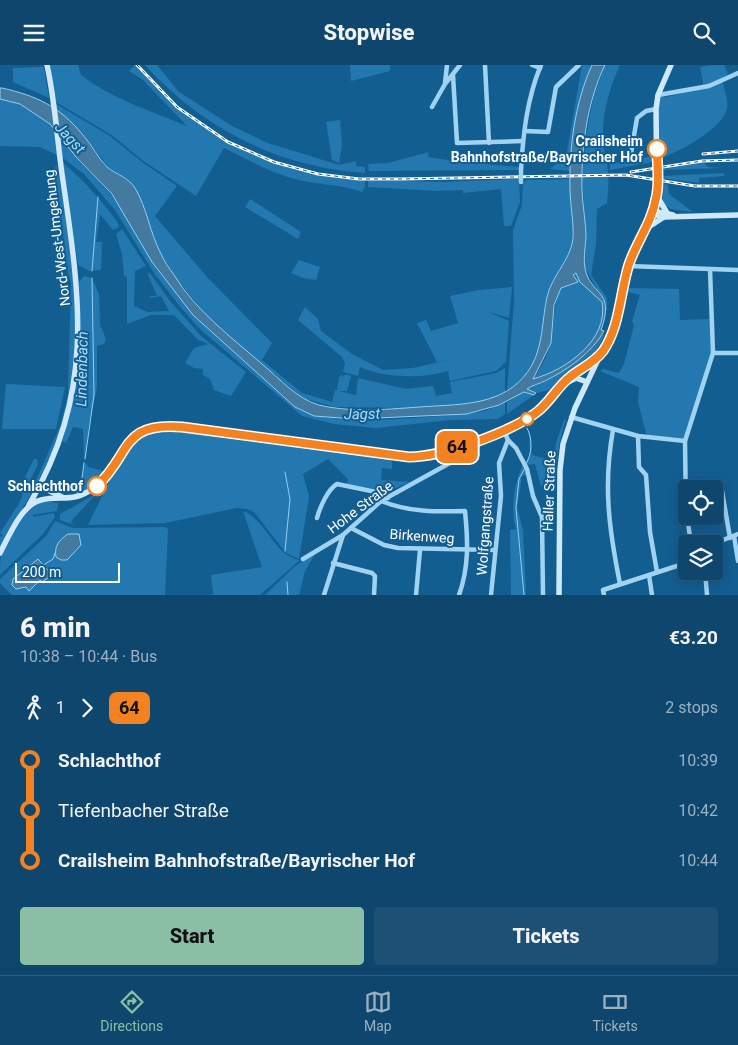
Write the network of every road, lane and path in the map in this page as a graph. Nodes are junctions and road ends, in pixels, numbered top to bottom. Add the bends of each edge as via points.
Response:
1 (47, 65) edge
2 (447, 65) edge
3 (460, 65) edge
4 (485, 65) edge
5 (532, 65) edge
6 (580, 65) edge
7 (671, 65) edge
8 (541, 66) edge
9 (738, 73) edge
10 (452, 75) junction
11 (445, 84) junction
12 (658, 95) junction
13 (432, 107) dead end
14 (656, 109) junction
15 (525, 131) junction
16 (523, 141) junction
17 (489, 143) junction
18 (631, 153) dead end
19 (521, 181) dead end
20 (657, 196) junction
21 (653, 213) junction
22 (738, 215) edge
23 (666, 216) junction
24 (647, 228) junction
25 (628, 266) junction
26 (710, 269) junction
27 (738, 270) edge
28 (603, 351) junction
29 (713, 353) junction
30 (738, 353) edge
31 (574, 374) junction
32 (588, 381) junction
33 (560, 387) junction
34 (571, 417) junction
35 (613, 430) junction
36 (504, 431) junction
37 (638, 436) junction
38 (478, 440) junction
39 (508, 440) junction
40 (685, 441) junction
41 (686, 480) edge
42 (38, 489) junction
43 (81, 495) junction
44 (723, 495) edge
45 (388, 497) junction
46 (54, 500) junction
47 (381, 501) junction
48 (27, 509) junction
49 (317, 518) dead end
50 (351, 528) junction
51 (343, 535) junction
52 (734, 536) edge
53 (420, 550) junction
54 (468, 550) junction
55 (495, 550) junction
56 (0, 553) edge
57 (303, 559) dead end
58 (738, 561) edge
59 (333, 563) junction
60 (678, 565) edge
61 (657, 572) junction
62 (649, 575) junction
63 (706, 580) edge
64 (620, 584) junction
65 (604, 593) edge
66 (324, 595) edge
67 (374, 595) edge
68 (416, 595) edge
69 (459, 595) edge
70 (491, 595) edge
71 (543, 595) edge
72 (559, 595) edge
73 (652, 595) edge
74 (707, 595) edge

1 - 42 main road, Nord-West-Umgehung via 77,286 76,367 65,428
2 - 11 street
3 - 10 street
4 - 17 street
5 - 8 street
6 - 15 street via 556,87 548,132
7 - 12 main road, Haller Straße
8 - 15 street via 532,91
9 - 12 street via 709,86
10 - 11 street
10 - 17 street via 456,143
11 - 13 street
12 - 14 main road, Haller Straße
14 - 18 street via 637,118
14 - 20 main road, Haller Straße
15 - 16 street
16 - 17 street
16 - 19 street, bridge
20 - 21 main road, Haller Straße
20 - 23 main road
21 - 23 main road
21 - 24 main road, Haller Straße
22 - 23 main road
23 - 24 main road
24 - 25 main road, Haller Straße
25 - 26 street
25 - 28 main road, Haller Straße via 613,328
26 - 27 street
26 - 29 street
28 - 31 main road
28 - 32 main road, Haller Straße
29 - 30 street
29 - 40 street
31 - 32 main road via 582,373
31 - 33 main road
32 - 33 main road via 573,379
32 - 34 main road, Haller Straße
33 - 36 main road via 537,413
34 - 35 street
34 - 72 main road, Haller Straße via 560,470
35 - 37 street
35 - 64 street via 607,507
36 - 38 main road
36 - 39 street
37 - 40 street
37 - 61 street via 639,467 646,475 647,511
38 - 43 main road via 426,456 402,457 191,427 156,427 130,440 102,481
38 - 45 street, Hohe Straße via 477,447 464,456
39 - 55 street, Wolfgangstraße via 500,463 501,496
39 - 71 street via 527,469 542,517
40 - 41 street
42 - 43 main road via 60,497
42 - 46 main road
42 - 48 main road, Nord-West-Umgehung
43 - 46 main road
44 - 52 street
45 - 47 street, Hohe Straße
45 - 49 street via 382,493 334,485
46 - 48 main road via 40,500
47 - 50 street, Hohe Straße
47 - 54 street via 424,511 465,511
48 - 56 main road, Nord-West-Umgehung
50 - 51 street, Hohe Straße
50 - 53 street, Birkenweg via 384,545
51 - 57 street, Hohe Straße
51 - 59 street
52 - 58 street
53 - 54 street, Birkenweg
53 - 68 street
54 - 55 street, Birkenweg
54 - 69 street
55 - 70 street, Wolfgangstraße
59 - 66 street
59 - 67 street via 372,573 375,576
60 - 61 street
61 - 62 street
62 - 64 street
62 - 73 street
63 - 74 street
64 - 65 street

